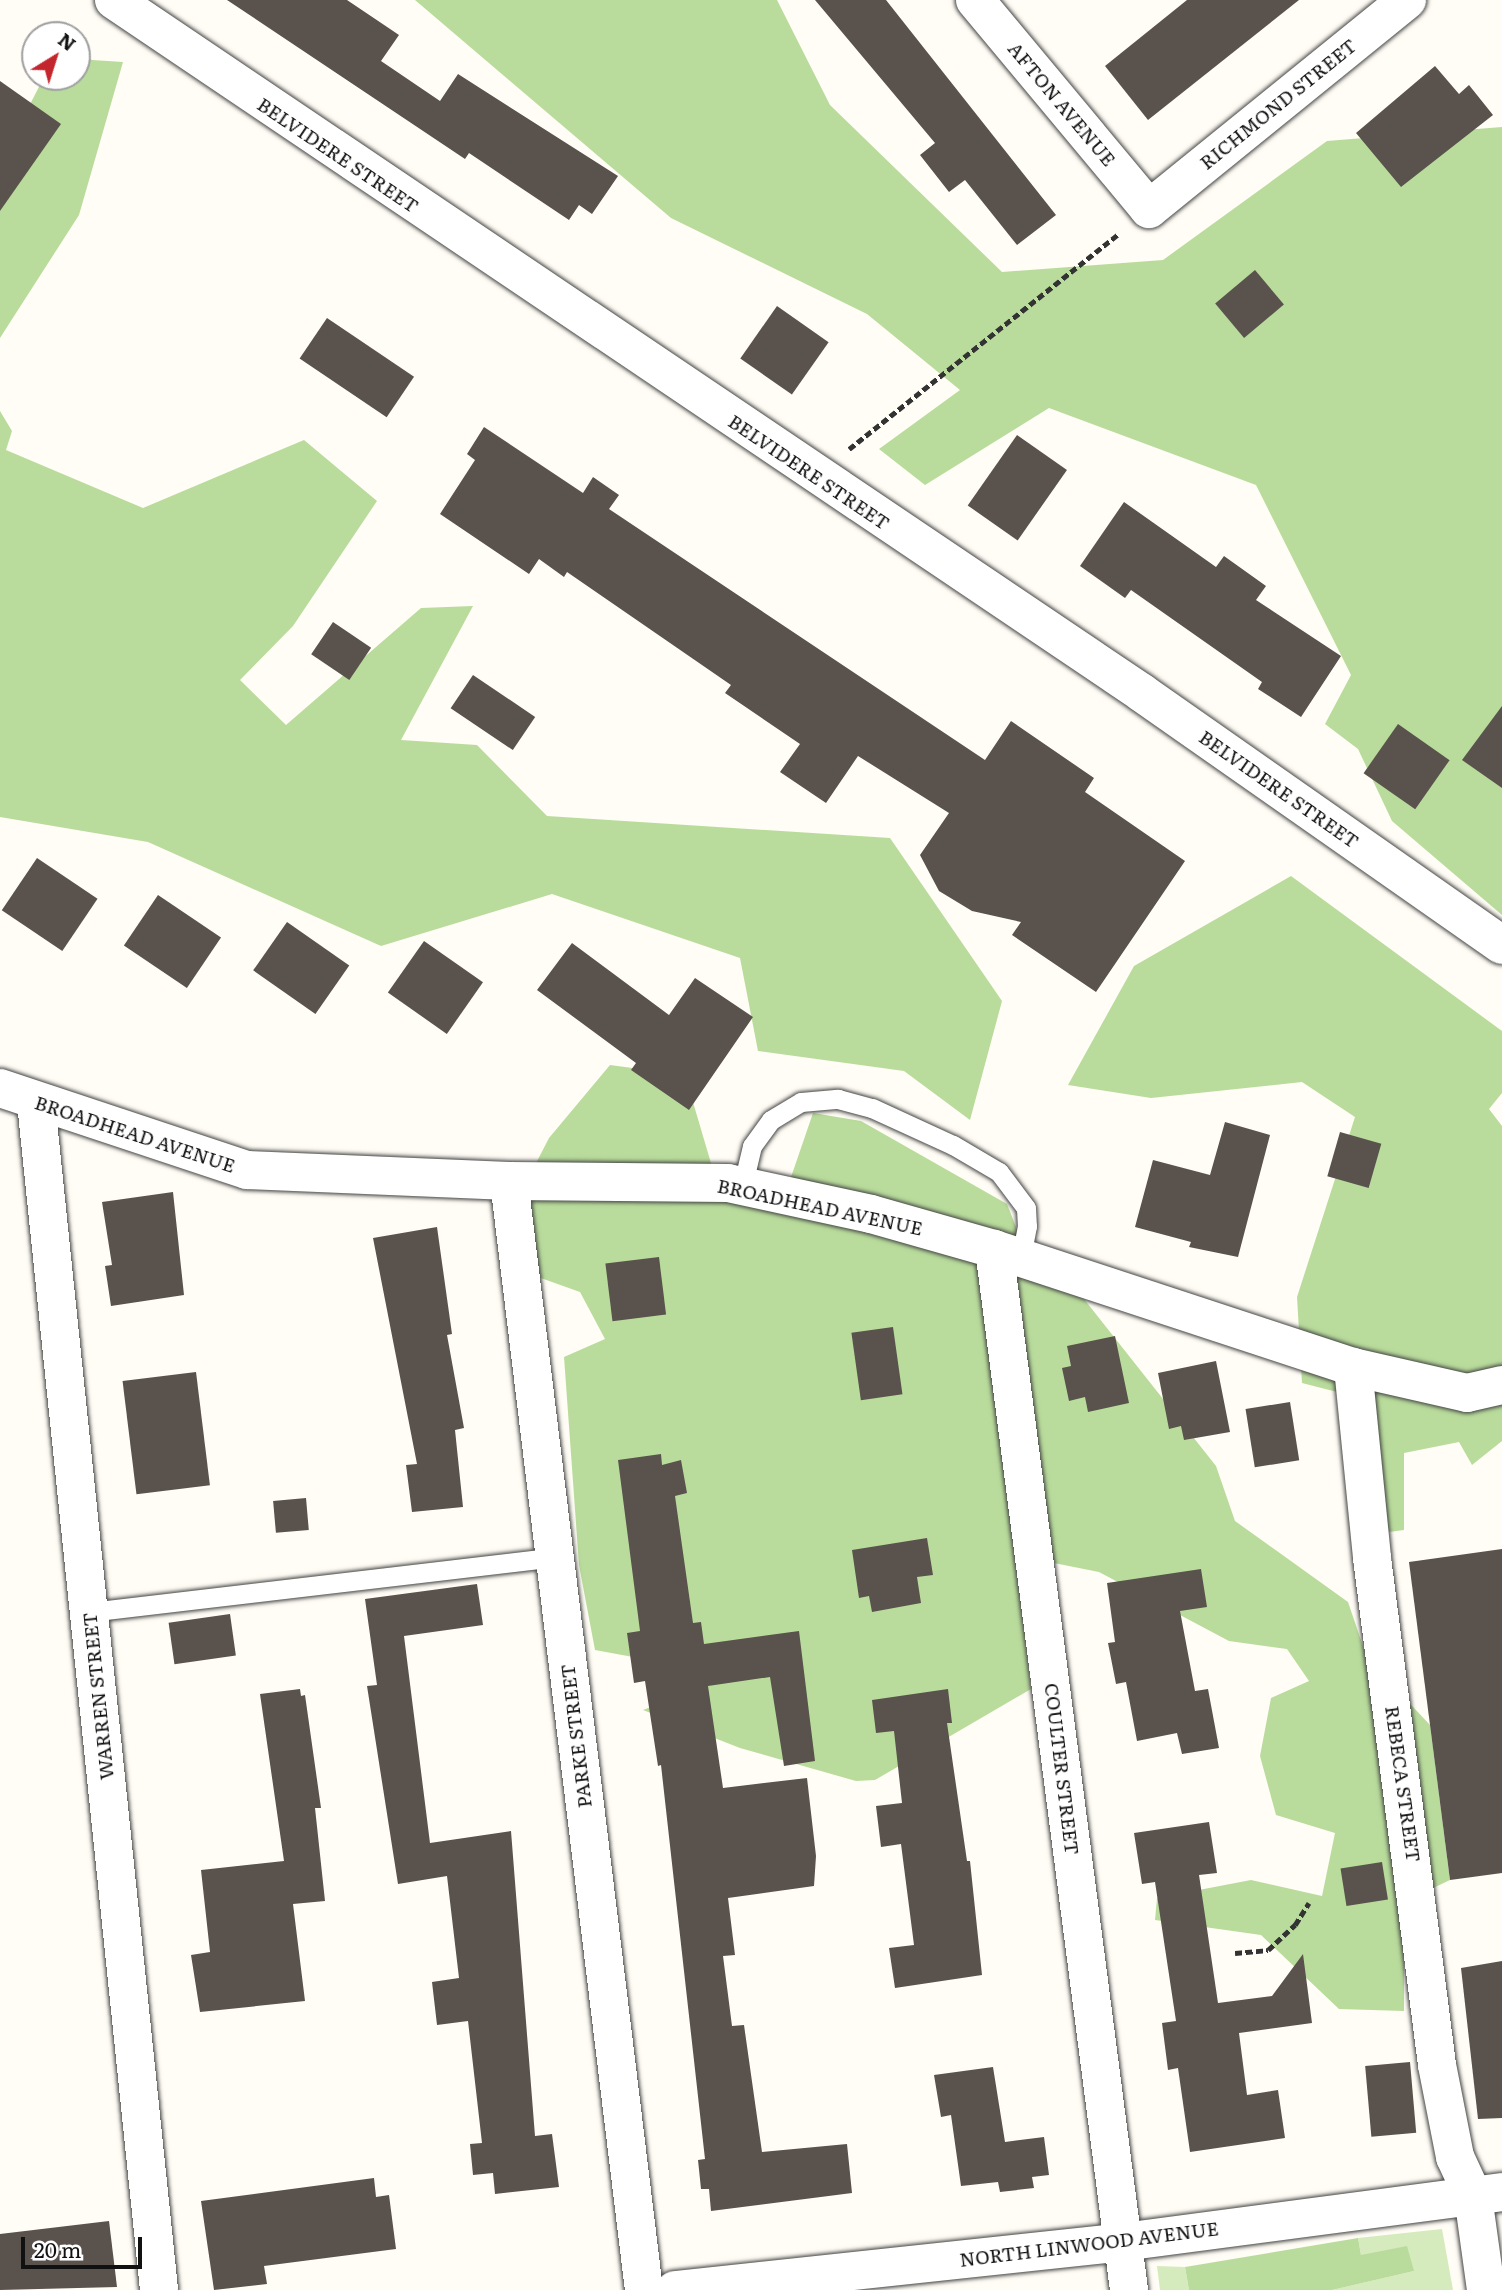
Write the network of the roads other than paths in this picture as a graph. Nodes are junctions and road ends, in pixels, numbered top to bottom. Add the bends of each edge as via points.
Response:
1 (114, 0) edge
2 (975, 0) edge
3 (1407, 0) edge
4 (1149, 209) joint
5 (1502, 945) edge
6 (0, 1088) edge
7 (36, 1103) junction
8 (509, 1181) junction
9 (742, 1188) junction
10 (1007, 1253) junction
11 (1353, 1367) junction
12 (1502, 1385) edge
13 (555, 1557) junction
14 (89, 1612) junction
15 (1488, 2194) edge
16 (1124, 2242) junction
17 (159, 2290) edge
18 (644, 2290) edge
19 (675, 2290) edge
20 (1129, 2290) edge
21 (1486, 2290) edge

1 - 5 street, BELVIDERE STREET via 1142,693
2 - 4 street, AFTON AVENUE
3 - 4 street, RICHMOND STREET
6 - 7 street, BROADHEAD AVENUE
7 - 8 street, BROADHEAD AVENUE via 247,1170
7 - 14 street, WARREN STREET
8 - 9 street, BROADHEAD AVENUE via 728,1184
8 - 13 street, PARKE STREET
9 - 10 street, BROADHEAD AVENUE via 871,1214
9 - 10 lane via 752,1146 771,1120 801,1102 838,1099 872,1108 999,1172 1026,1208 1027,1226
10 - 11 street, BROADHEAD AVENUE
10 - 16 street, COULTER STREET
11 - 12 street, BROADHEAD AVENUE via 1467,1393
11 - 15 street, REBECA STREET via 1372,1558 1437,2065 1455,2157
13 - 14 lane
13 - 18 street, PARKE STREET
14 - 17 street, WARREN STREET
15 - 16 street, NORTH LINWOOD AVENUE
15 - 21 street, REBECA STREET
16 - 19 street, NORTH LINWOOD AVENUE
16 - 20 street, COULTER STREET

